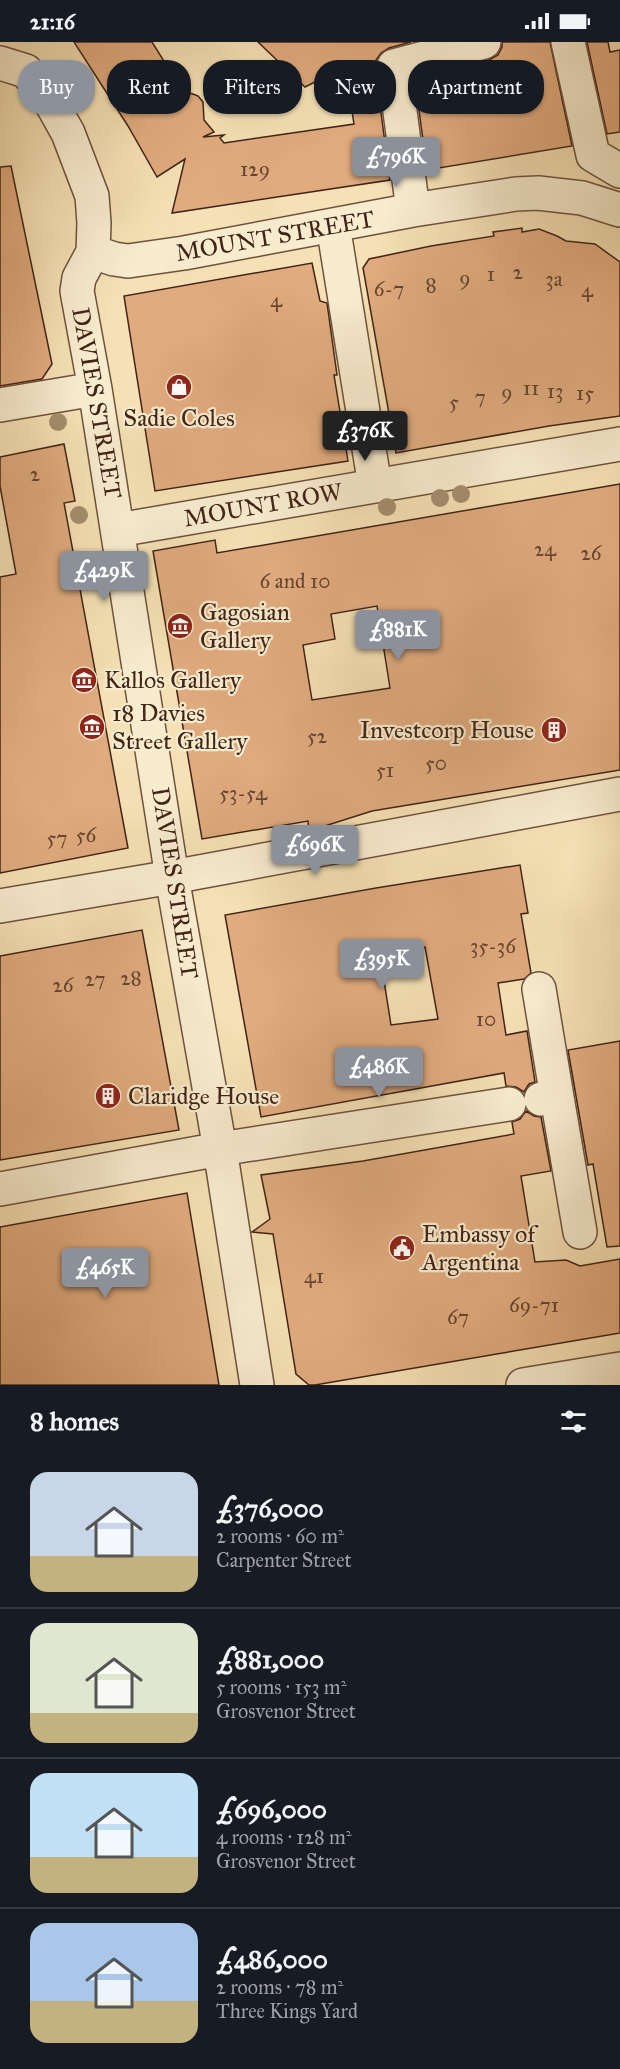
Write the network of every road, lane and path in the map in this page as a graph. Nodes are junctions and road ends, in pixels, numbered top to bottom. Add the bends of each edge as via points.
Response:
1 (484, 42) edge
2 (568, 42) edge
3 (0, 63) edge
4 (620, 171) edge
5 (615, 198) edge
6 (413, 210) junction
7 (333, 225) junction
8 (93, 252) junction
9 (96, 389) junction
10 (0, 405) edge
11 (620, 444) edge
12 (375, 486) junction
13 (118, 530) junction
14 (620, 794) edge
15 (172, 877) junction
16 (0, 906) edge
17 (539, 989) dead end
18 (536, 1100) junction
19 (220, 1149) junction
20 (0, 1189) edge
21 (580, 1232) dead end
22 (609, 1375) edge
23 (257, 1385) edge
24 (523, 1385) edge

1 - 6 street via 394,66
2 - 4 street via 593,155
3 - 8 street, DAVIES STREET via 26,71 49,99 68,133 92,196
5 - 6 street, MOUNT STREET via 527,194
6 - 7 street, MOUNT STREET
7 - 8 street, MOUNT STREET via 128,261
7 - 12 street
8 - 9 street, DAVIES STREET via 79,278 77,291
9 - 10 street
9 - 13 street, DAVIES STREET
11 - 12 street, MOUNT ROW
12 - 13 street, MOUNT ROW
13 - 15 street, DAVIES STREET
14 - 15 street
15 - 16 street
15 - 19 street, DAVIES STREET
17 - 18 street
18 - 19 street
18 - 21 street
19 - 20 street
19 - 23 street, DAVIES STREET
22 - 24 street

